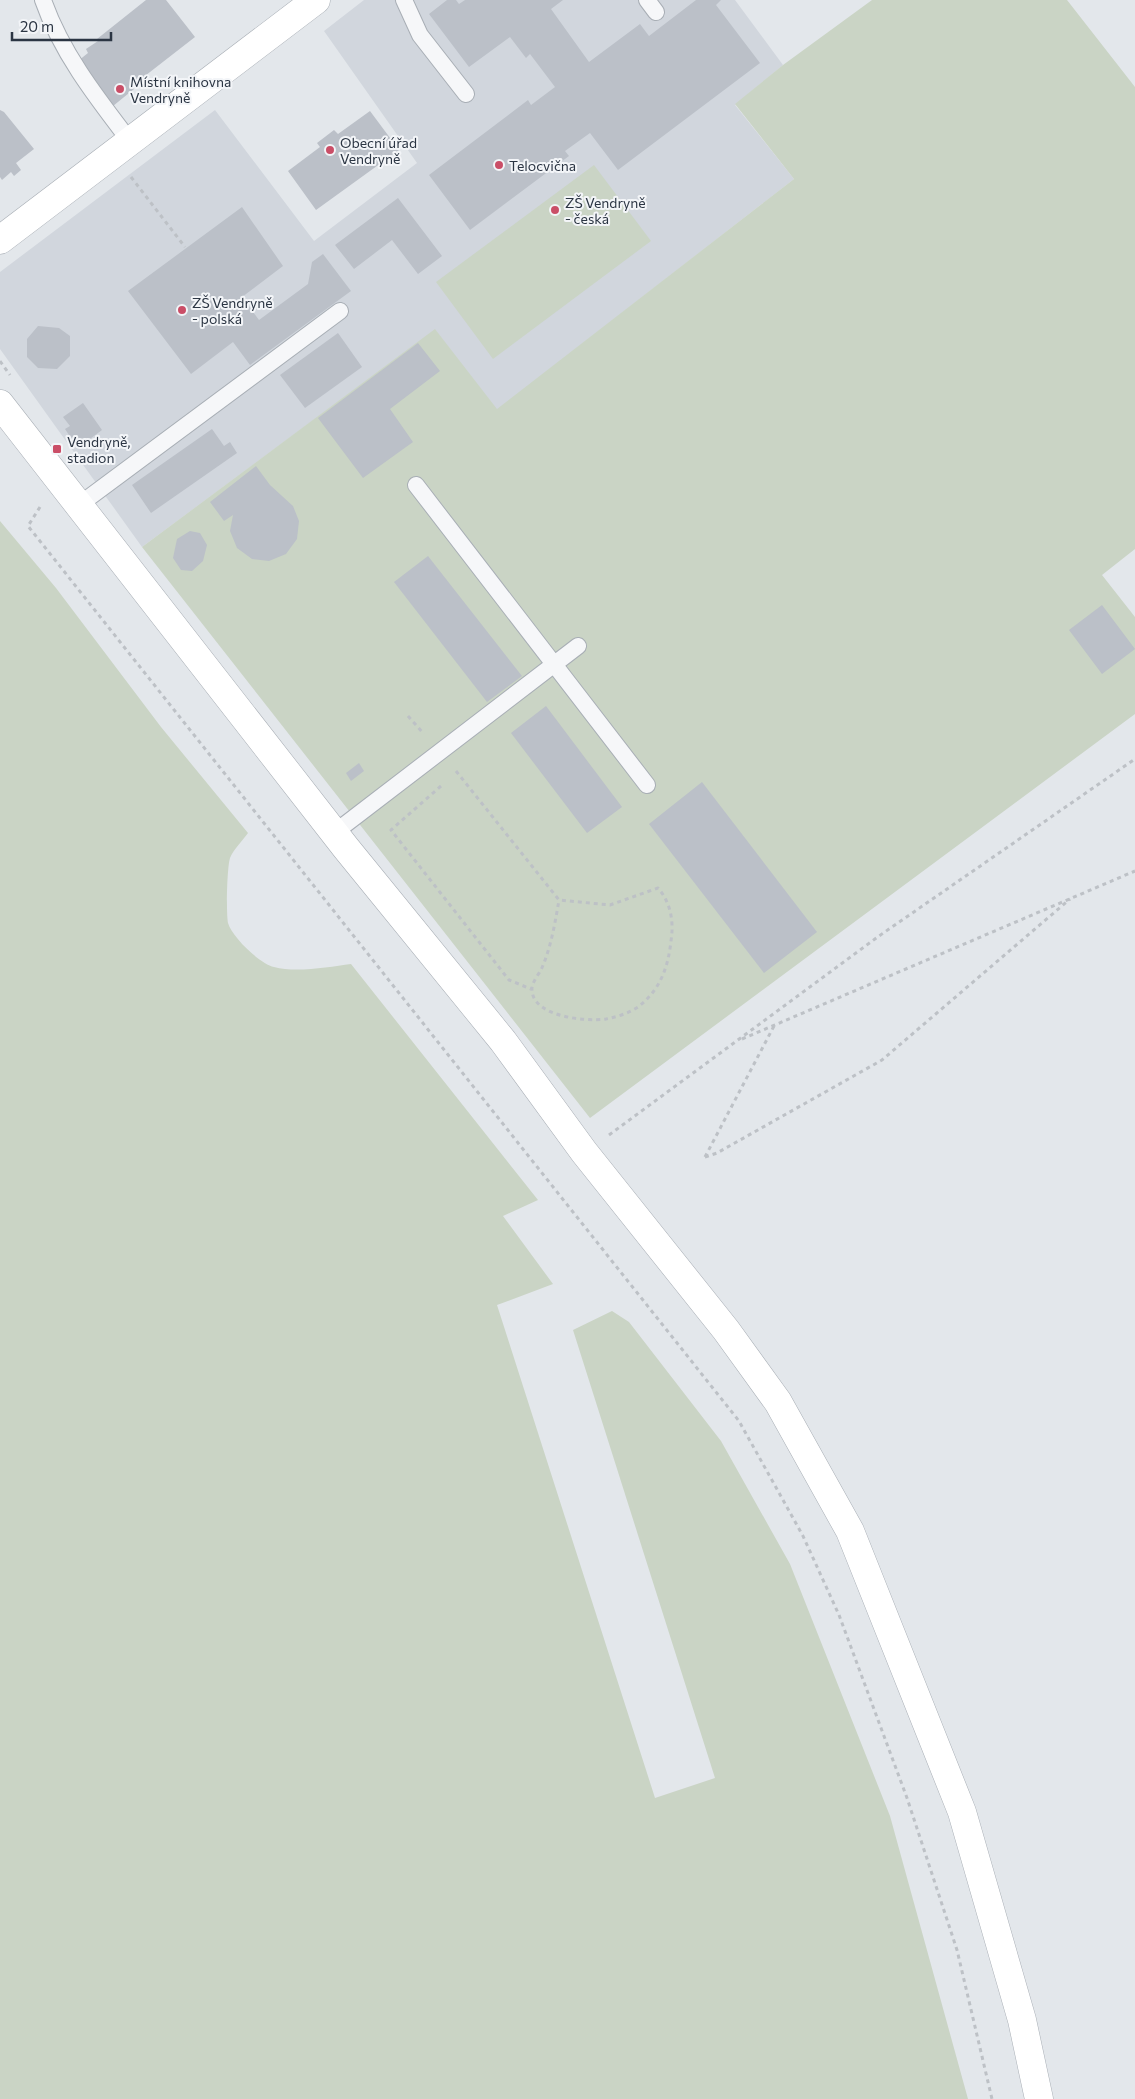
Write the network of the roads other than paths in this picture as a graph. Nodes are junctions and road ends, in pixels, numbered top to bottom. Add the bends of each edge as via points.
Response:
1 (44, 0) edge
2 (316, 0) edge
3 (404, 0) edge
4 (466, 94) dead end
5 (130, 140) junction
6 (0, 240) edge
7 (340, 311) dead end
8 (0, 404) edge
9 (416, 485) dead end
10 (72, 495) junction
11 (578, 646) dead end
12 (553, 665) junction
13 (647, 785) dead end
14 (334, 833) junction
15 (1039, 2099) edge

1 - 5 lane via 50,20 76,67
2 - 5 street
3 - 4 lane via 420,35
5 - 6 street
7 - 10 lane
8 - 10 street
9 - 12 lane
10 - 14 street
11 - 12 lane
12 - 13 lane
12 - 14 lane
14 - 15 street via 502,1041 584,1152 726,1330 778,1402 850,1531 962,1812 1022,2020

